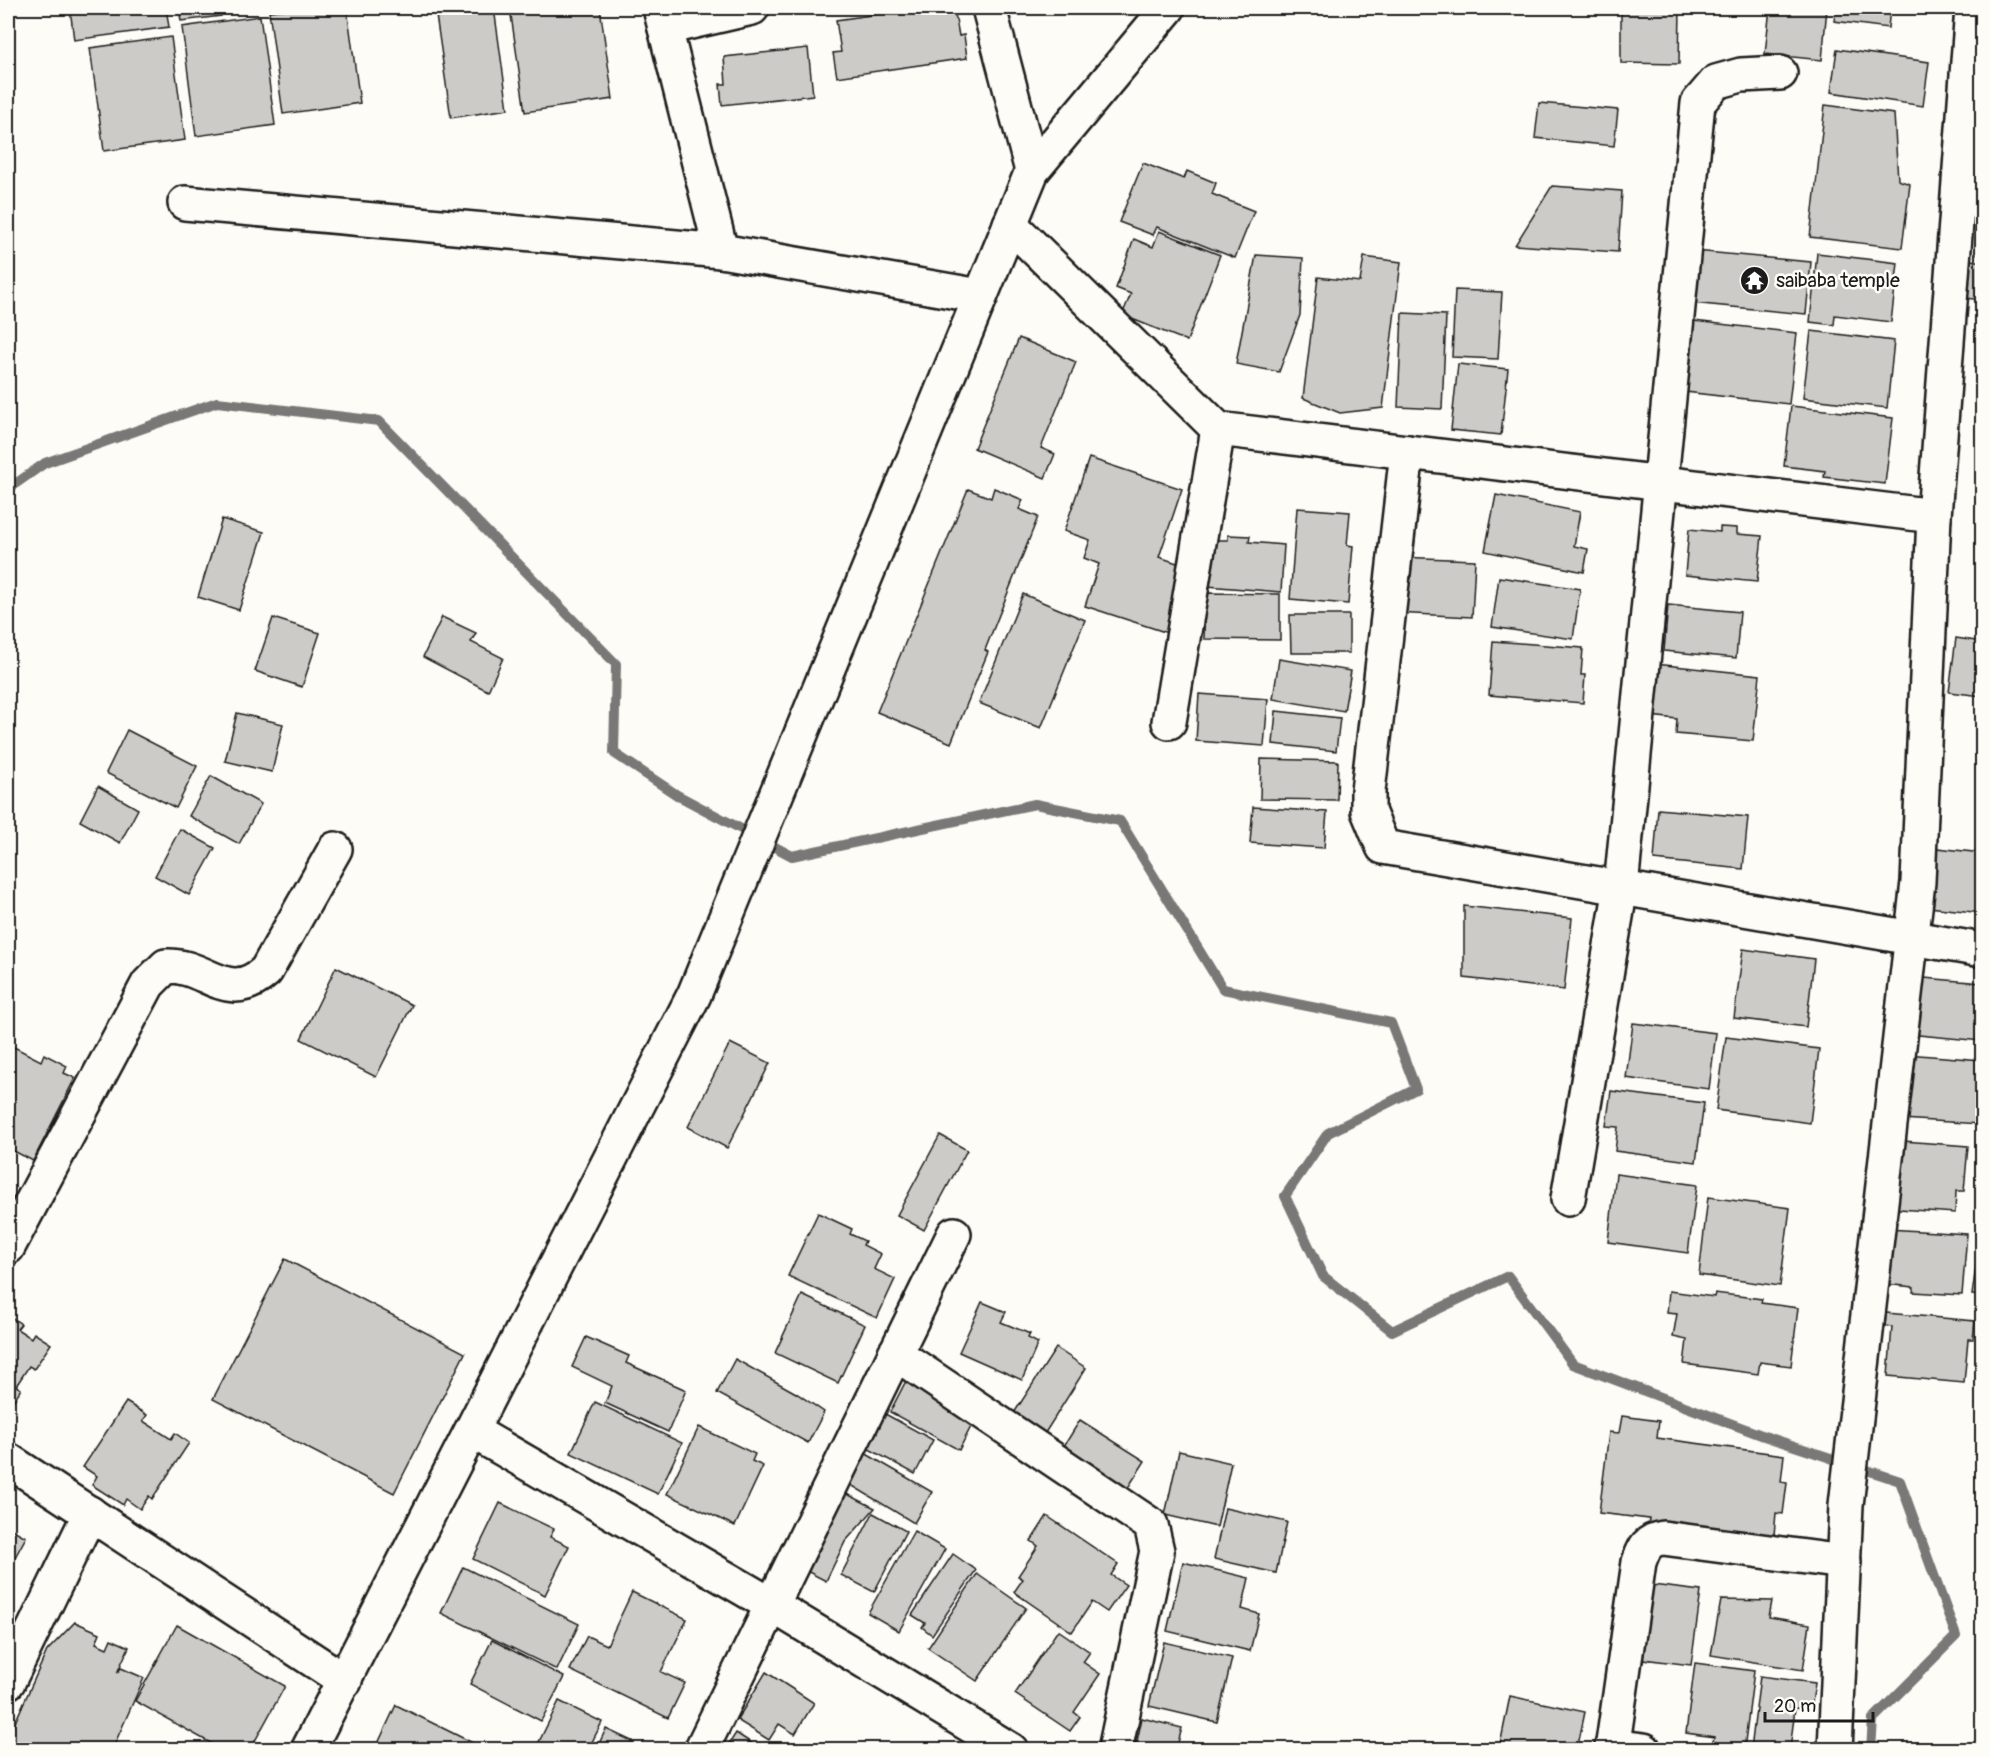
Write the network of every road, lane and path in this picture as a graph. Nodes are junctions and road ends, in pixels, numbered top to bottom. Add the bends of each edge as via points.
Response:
1 (752, 8) edge
2 (989, 8) edge
3 (1168, 8) edge
4 (1972, 8) edge
5 (662, 18) edge
6 (1780, 73) dead end
7 (1032, 171) junction
8 (185, 203) dead end
9 (1010, 224) junction
10 (721, 251) junction
11 (980, 296) junction
12 (1218, 429) junction
13 (1407, 452) junction
14 (1660, 484) junction
15 (1934, 516) junction
16 (1169, 722) dead end
17 (334, 849) dead end
18 (1620, 886) junction
19 (1911, 939) junction
20 (1983, 950) edge
21 (1568, 1199) dead end
22 (954, 1234) dead end
23 (8, 1247) edge
24 (895, 1353) junction
25 (472, 1431) junction
26 (8, 1460) edge
27 (90, 1513) junction
28 (1844, 1562) junction
29 (770, 1604) junction
30 (345, 1681) junction
31 (8, 1682) edge
32 (971, 1739) edge
33 (1612, 1748) edge
34 (308, 1749) edge
35 (701, 1749) edge
36 (1011, 1749) edge
37 (1115, 1749) edge
38 (1644, 1749) edge
39 (1835, 1749) edge

1 - 5 street
2 - 7 street
3 - 7 street
4 - 15 street
5 - 10 street
6 - 14 street via 1741,75 1716,82 1698,103
7 - 9 street
8 - 10 street
9 - 11 street
9 - 12 street
10 - 11 street
11 - 25 street via 693,995
12 - 13 street
12 - 16 street
13 - 14 street
13 - 18 street via 1368,791 1368,811 1383,847
14 - 15 street
14 - 18 street
15 - 19 street via 1918,882
17 - 23 street via 266,971 252,983 230,984 166,966 148,984
18 - 19 street
18 - 21 street
19 - 20 street
19 - 28 street via 1846,1505
22 - 24 street
24 - 29 street
24 - 37 street via 1151,1525 1157,1551
25 - 29 street
25 - 30 street
26 - 27 street
27 - 30 street
27 - 31 street
28 - 33 street via 1663,1538 1652,1540 1638,1562
28 - 39 street
29 - 32 street
29 - 35 street
30 - 34 street
32 - 36 street
33 - 38 street

